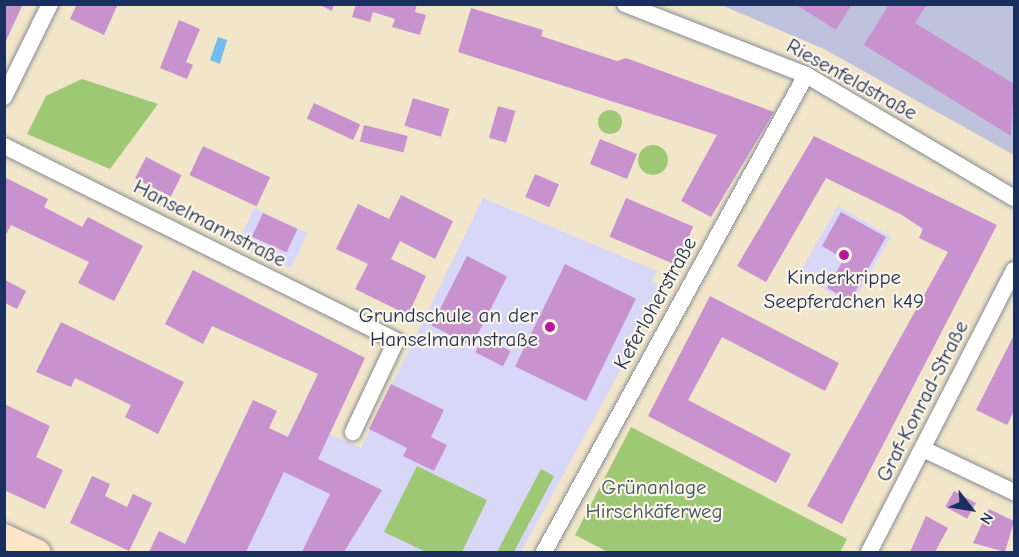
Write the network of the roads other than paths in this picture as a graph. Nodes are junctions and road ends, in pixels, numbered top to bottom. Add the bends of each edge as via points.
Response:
1 (50, 4) edge
2 (625, 4) edge
3 (806, 75) junction
4 (4, 97) edge
5 (4, 146) edge
6 (1014, 198) edge
7 (1014, 270) edge
8 (353, 432) dead end
9 (922, 448) junction
10 (1014, 492) edge
11 (4, 536) edge
12 (39, 552) edge
13 (544, 552) edge
14 (869, 552) edge

1 - 4 street
2 - 3 street, Riesenfeldstraße
3 - 6 street, Riesenfeldstraße
3 - 13 street, Keferloherstraße
5 - 8 street, Hanselmannstraße via 396,341
7 - 9 street, Graf-Konrad-Straße
9 - 10 street
9 - 14 street, Graf-Konrad-Straße
11 - 12 main road

